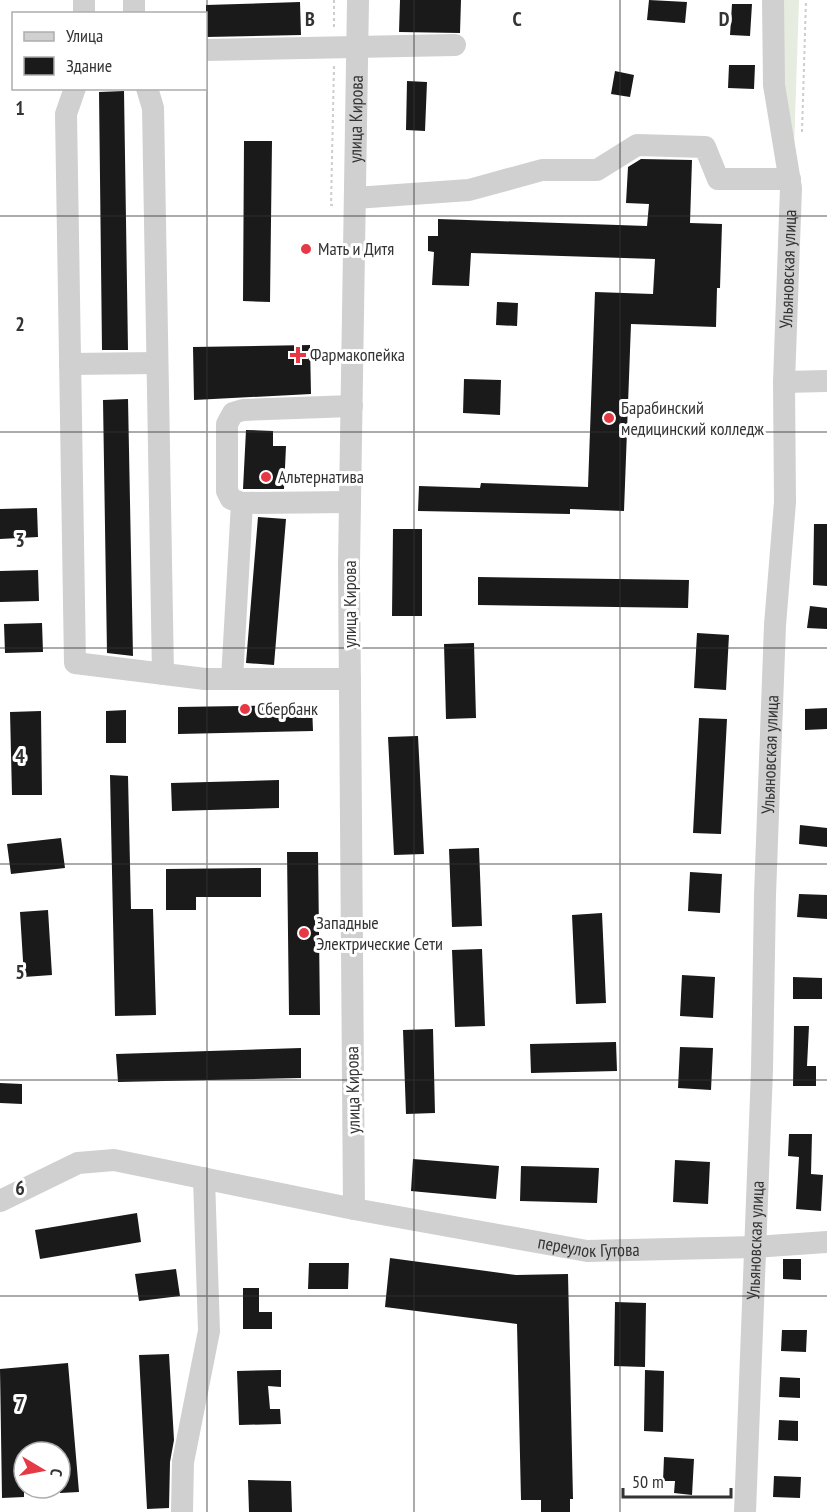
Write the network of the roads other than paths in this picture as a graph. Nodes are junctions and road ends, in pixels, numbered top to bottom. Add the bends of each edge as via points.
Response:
1 (358, 0) edge
2 (773, 0) edge
3 (455, 45) dead end
4 (357, 48) junction
5 (207, 50) edge
6 (74, 90) edge
7 (148, 90) edge
8 (790, 179) junction
9 (355, 198) junction
10 (157, 363) junction
11 (70, 364) junction
12 (827, 381) edge
13 (784, 382) junction
14 (352, 406) junction
15 (242, 502) junction
16 (350, 502) junction
17 (162, 674) junction
18 (232, 679) junction
19 (350, 679) junction
20 (204, 1178) junction
21 (0, 1201) edge
22 (354, 1209) junction
23 (827, 1242) edge
24 (755, 1247) junction
25 (182, 1512) edge
26 (746, 1512) edge

1 - 4 street, улица Кирова
2 - 8 street, Ульяновская улица via 774,85
3 - 4 street
4 - 5 street
4 - 9 street, улица Кирова
6 - 11 street via 66,114
7 - 10 street via 153,108
8 - 9 street via 718,178 705,147 637,145 597,170 542,170 469,190
8 - 13 street, Ульяновская улица
9 - 14 street, улица Кирова
10 - 11 street
10 - 17 street
11 - 17 street via 75,663
12 - 13 street
13 - 24 street, Ульяновская улица via 785,502 775,625
14 - 15 street via 233,413 227,424 227,491 231,499
14 - 16 street, улица Кирова
15 - 16 street
15 - 18 street
16 - 19 street, улица Кирова
17 - 18 street
18 - 19 street
19 - 22 street, улица Кирова
20 - 21 street, переулок Гутова via 114,1160 78,1163
20 - 22 street, переулок Гутова
20 - 25 street via 209,1331 183,1462
22 - 24 street, переулок Гутова via 587,1251
23 - 24 street, переулок Гутова
24 - 26 street, Ульяновская улица

